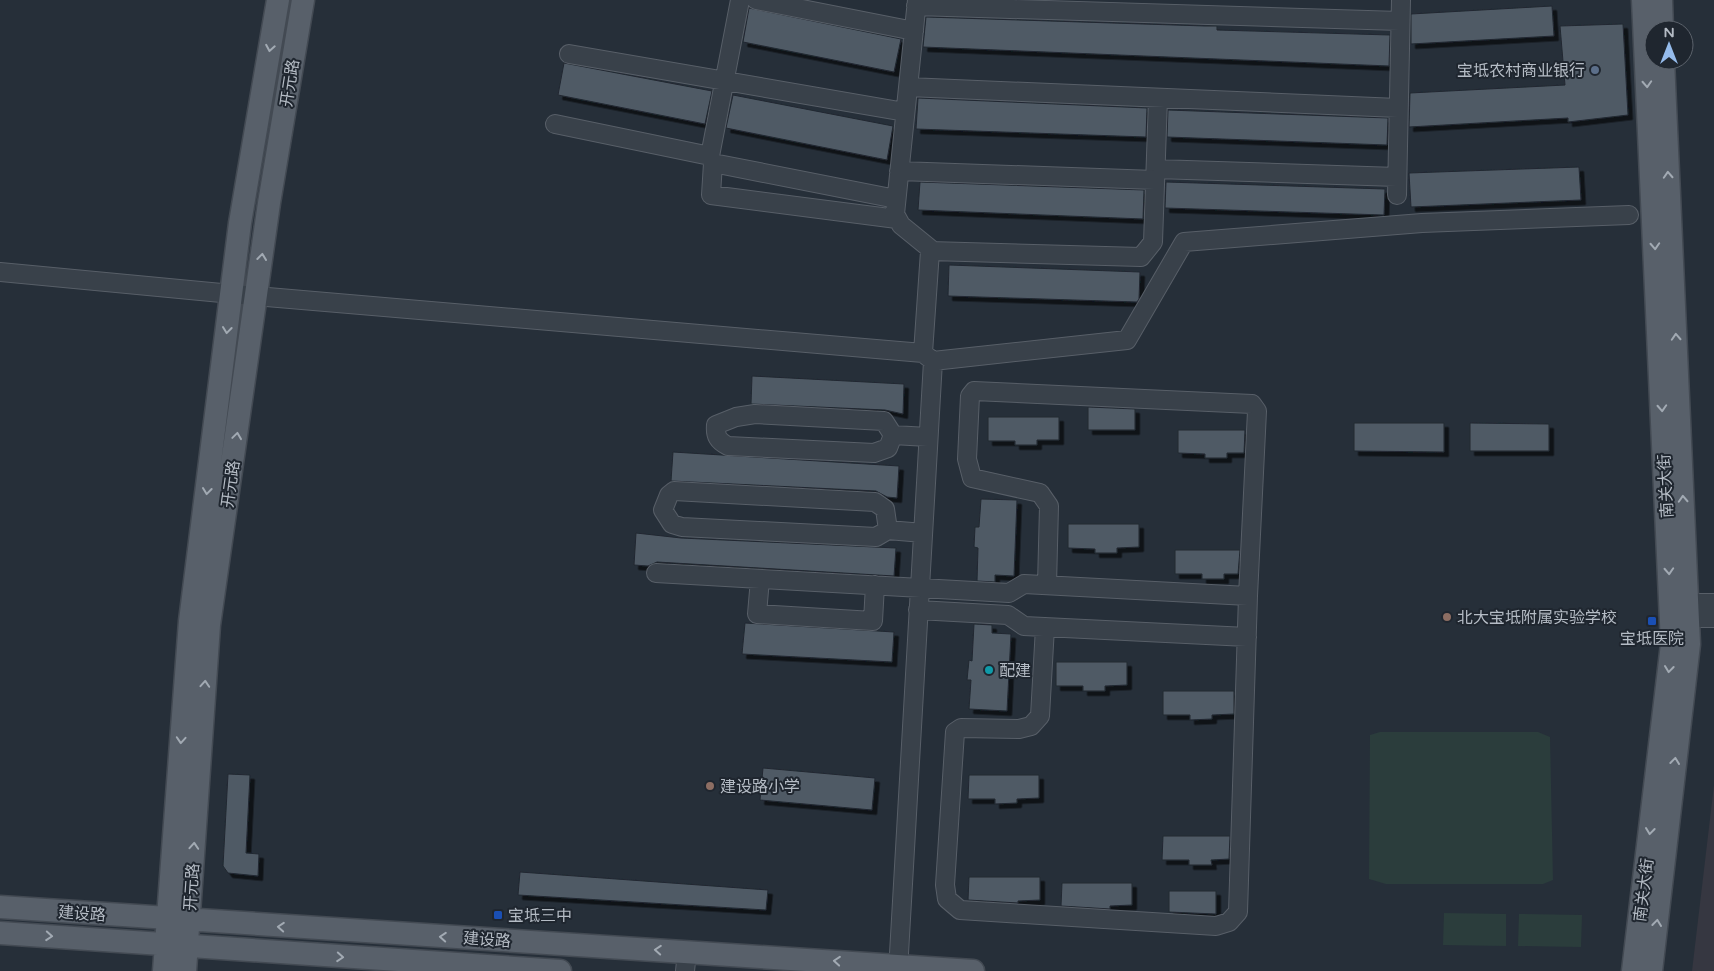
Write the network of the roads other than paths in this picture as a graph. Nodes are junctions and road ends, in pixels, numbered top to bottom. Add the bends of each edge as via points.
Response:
1 (278, 0) edge
2 (304, 0) edge
3 (740, 0) edge
4 (756, 0) edge
5 (1401, 0) edge
6 (1643, 0) edge
7 (1661, 0) edge
8 (916, 3) edge
9 (1161, 8) edge
10 (1662, 20) edge
11 (1400, 21) junction
12 (914, 31) junction
13 (569, 54) dead end
14 (1663, 70) edge
15 (724, 81) junction
16 (908, 87) junction
17 (1158, 98) junction
18 (1398, 108) junction
19 (905, 112) junction
20 (555, 124) dead end
21 (711, 159) junction
22 (899, 171) junction
23 (1156, 174) junction
24 (896, 199) junction
25 (1628, 215) dead end
26 (898, 219) junction
27 (933, 252) junction
28 (0, 272) edge
29 (232, 294) junction
30 (258, 296) junction
31 (928, 357) junction
32 (893, 435) junction
33 (928, 437) junction
34 (888, 530) junction
35 (923, 533) junction
36 (656, 573) dead end
37 (760, 579) junction
38 (875, 585) junction
39 (1047, 585) junction
40 (920, 588) junction
41 (1009, 593) junction
42 (1248, 596) junction
43 (1714, 603) edge
44 (918, 610) junction
45 (1679, 611) junction
46 (1008, 615) junction
47 (1714, 618) edge
48 (1045, 627) junction
49 (1247, 637) junction
50 (0, 907) edge
51 (178, 920) junction
52 (0, 933) edge
53 (176, 946) junction
54 (686, 961) edge
55 (898, 969) edge
56 (164, 971) edge
57 (185, 971) edge
58 (560, 971) edge
59 (973, 971) edge
60 (1633, 971) edge
61 (1651, 971) edge

1 -> 29 main road, 开元路 via 240,223
30 -> 2 main road, 开元路 via 269,203
3 - 15 street
4 - 12 street
5 - 11 street
6 -> 45 main road, 南关大街
7 - 10 main road
8 - 9 street
8 - 12 street
9 - 11 street
11 - 18 street
12 - 16 street
13 - 15 street
45 -> 14 main road, 南关大街
15 - 19 street
15 - 21 street
16 - 17 street
16 - 19 street
17 - 18 street
17 - 23 street
18 - 23 street via 1397,186
19 - 22 street
20 - 21 street
21 - 24 street
21 - 26 street via 712,194
22 - 23 street
22 - 24 street
23 - 27 street via 1153,242 1141,257
24 - 26 street via 894,214
25 - 31 street via 1422,222 1184,242 1127,340
26 - 27 street
27 - 31 street via 930,251
28 - 29 street
29 - 30 street
29 -> 51 main road, 开元路 via 190,621
30 - 31 street
51 -> 30 main road, 开元路 via 209,625
31 - 33 street
32 - 32 street via 884,421 755,414 716,425 716,435 728,446 874,453 888,448
32 - 33 street
33 - 35 street
34 - 34 street via 885,509 875,502 674,491 669,495 664,510 672,524 682,526 876,537
34 - 35 street
35 - 40 street
36 - 37 street
37 - 38 street
37 - 38 street via 757,614 872,621
38 - 40 street
39 - 41 street via 1024,584
39 - 42 street
39 - 42 street via 1049,506 1045,500 1040,493 972,478 967,459 970,396 974,391 1252,404 1257,411
40 - 41 street
40 - 44 street
41 - 46 street
42 - 49 street
43 - 45 street
44 - 46 street
44 - 55 street
45 - 47 street
45 -> 60 main road, 南关大街 via 1672,644
61 -> 45 main road, 南关大街 via 1689,644
46 - 48 street via 1024,626
48 - 49 street
48 - 49 street via 1040,716 1030,726 1019,729 961,728 955,732 945,885 947,899 960,910 1216,926 1229,922 1238,912
50 - 51 main road, 建设路
51 - 53 main road, 开元路
54 -> 51 main road, 建设路
52 -> 53 main road, 建设路
53 - 56 main road, 开元路
53 - 57 main road, 开元路
53 -> 58 main road, 建设路
55 -> 54 main road, 建设路
55 - 59 main road, 建设路

